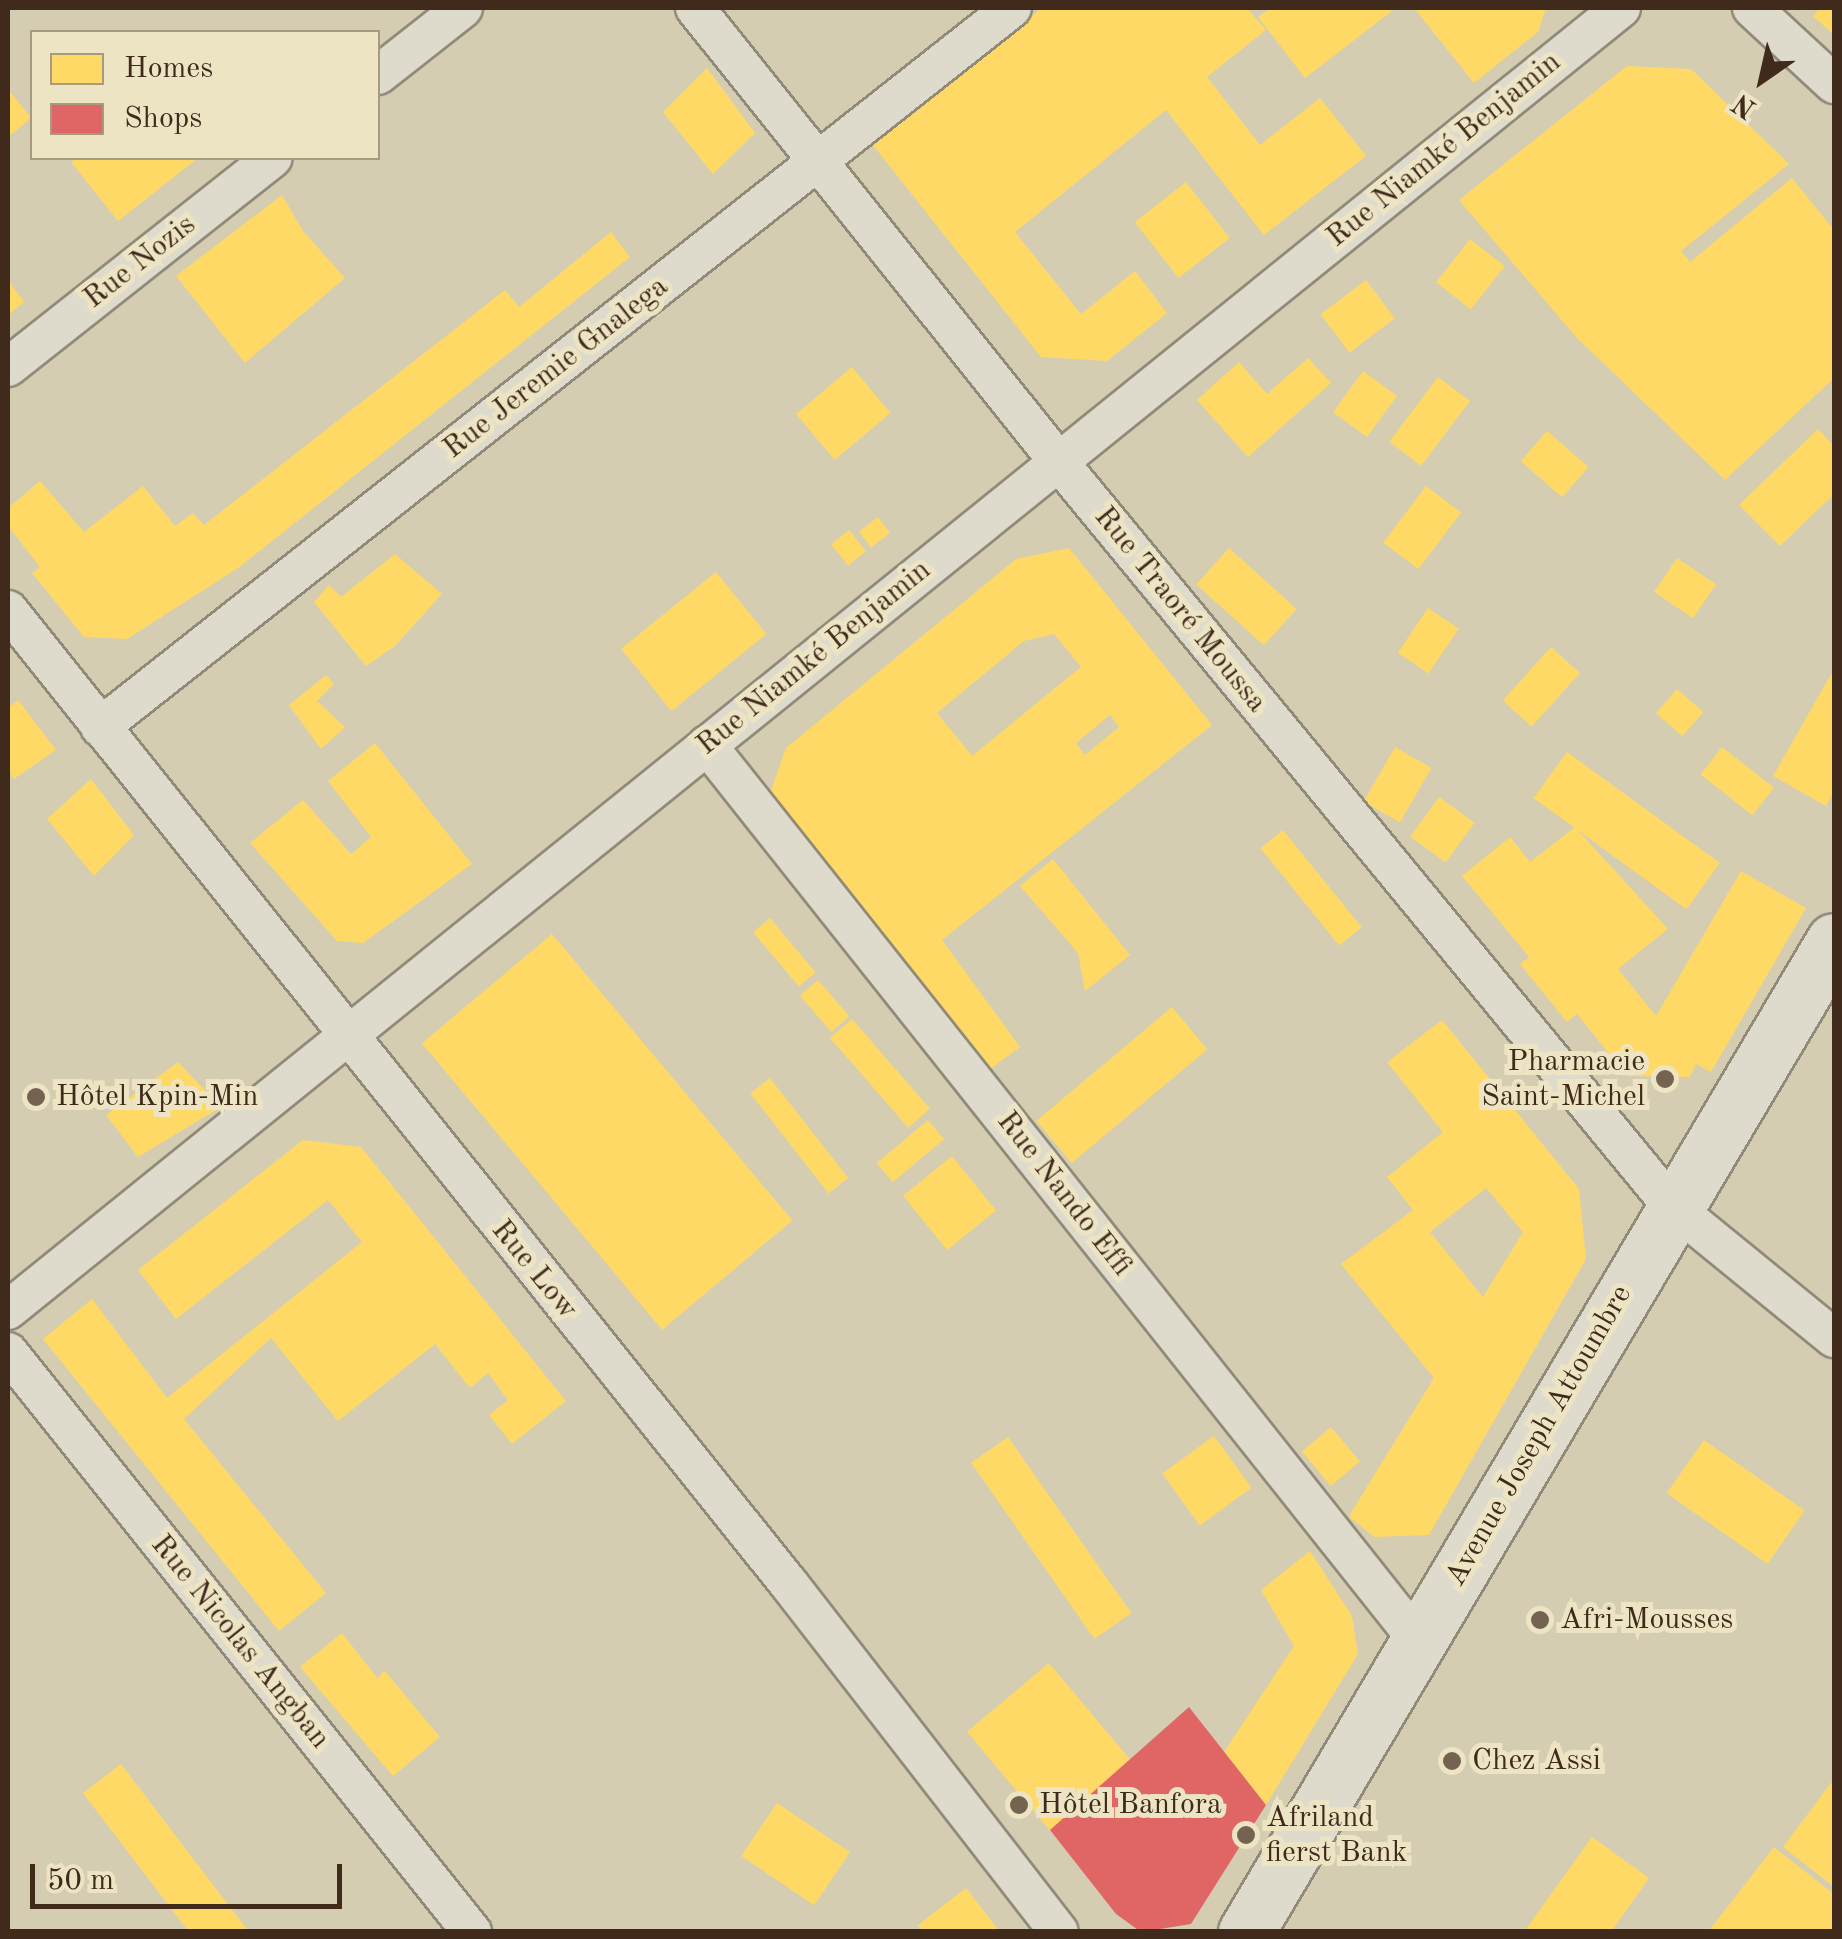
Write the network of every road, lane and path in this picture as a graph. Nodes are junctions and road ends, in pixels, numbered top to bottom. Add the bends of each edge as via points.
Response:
1 (464, 8) edge
2 (696, 8) edge
3 (1012, 8) edge
4 (1621, 8) edge
5 (1752, 8) edge
6 (380, 73) edge
7 (1834, 84) edge
8 (270, 160) edge
9 (818, 162) junction
10 (8, 367) edge
11 (1058, 461) junction
12 (8, 610) edge
13 (100, 727) junction
14 (707, 745) junction
15 (1834, 941) edge
16 (345, 1038) junction
17 (1672, 1206) junction
18 (8, 1310) edge
19 (1834, 1338) edge
20 (8, 1352) edge
21 (1420, 1643) junction
22 (472, 1932) edge
23 (1059, 1932) edge
24 (1246, 1932) edge

1 - 6 street
2 - 9 street, Rue Traoré Moussa
3 - 9 street, Rue Jeremie Gnalega
4 - 11 street, Rue Niamké Benjamin
5 - 7 street
8 - 10 street, Rue Nozis
9 - 11 street, Rue Traoré Moussa
9 - 13 street, Rue Jeremie Gnalega
11 - 14 street, Rue Niamké Benjamin
11 - 17 street, Rue Traoré Moussa
12 - 13 street, Rue Low
13 - 16 street, Rue Low
14 - 16 street, Rue Niamké Benjamin
14 - 21 street, Rue Nando Effi
15 - 17 street, Avenue Joseph Attoumbre
16 - 18 street, Rue Niamké Benjamin
16 - 23 street, Rue Low via 789,1584
17 - 19 street, Rue Traoré Moussa
17 - 21 street, Avenue Joseph Attoumbre
20 - 22 street, Rue Nicolas Angban
21 - 24 street, Avenue Joseph Attoumbre

